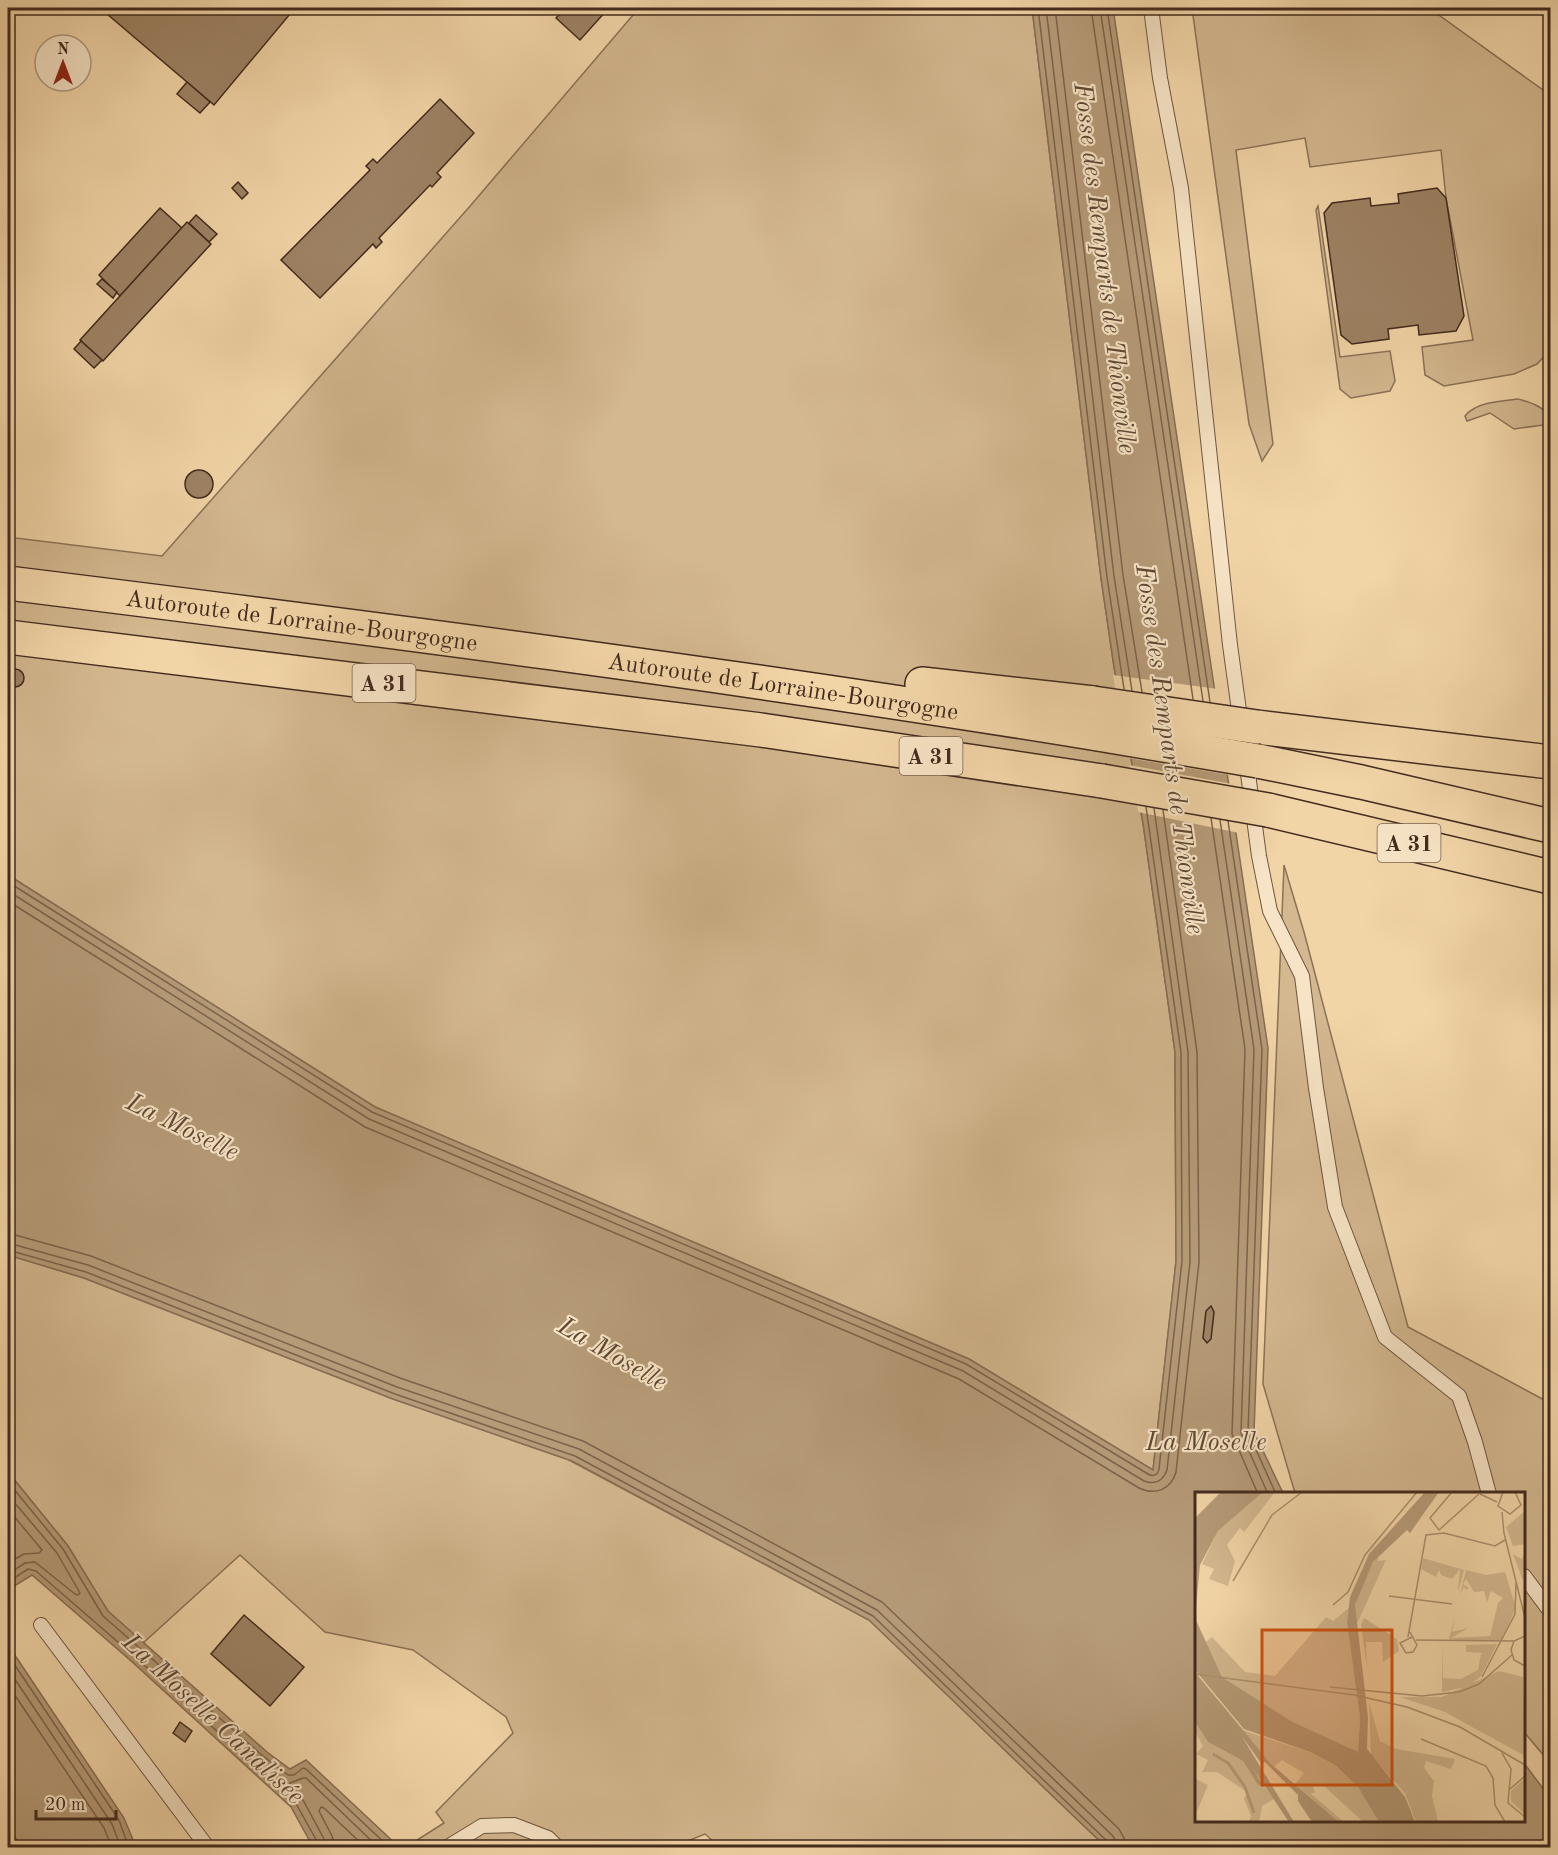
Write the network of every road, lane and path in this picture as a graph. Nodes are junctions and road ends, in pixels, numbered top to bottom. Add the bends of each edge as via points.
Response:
1 (1151, 8) edge
2 (8, 583) edge
3 (8, 637) edge
4 (1251, 744) junction
5 (1551, 762) edge
6 (1551, 826) edge
7 (1551, 877) edge
8 (1488, 1492) edge
9 (1525, 1577) edge
10 (1551, 1611) edge
11 (41, 1625) dead end
12 (208, 1848) edge
13 (446, 1848) edge
14 (558, 1848) edge

1 - 4 lane via 1160,78 1182,188 1230,645
2 - 4 highway, Autoroute de Lorraine-Bourgogne / A 31, bridge via 813,688 895,681
3 - 7 highway, Autoroute de Lorraine-Bourgogne / A 31, bridge via 761,730 1102,782 1268,810
4 - 5 highway
4 - 6 highway, A 31 via 1373,784
4 - 8 lane via 1259,856 1270,911 1302,976 1335,1207 1385,1337 1459,1396
9 - 10 lane
11 - 12 lane
13 - 14 lane via 482,1826 514,1825 548,1838

